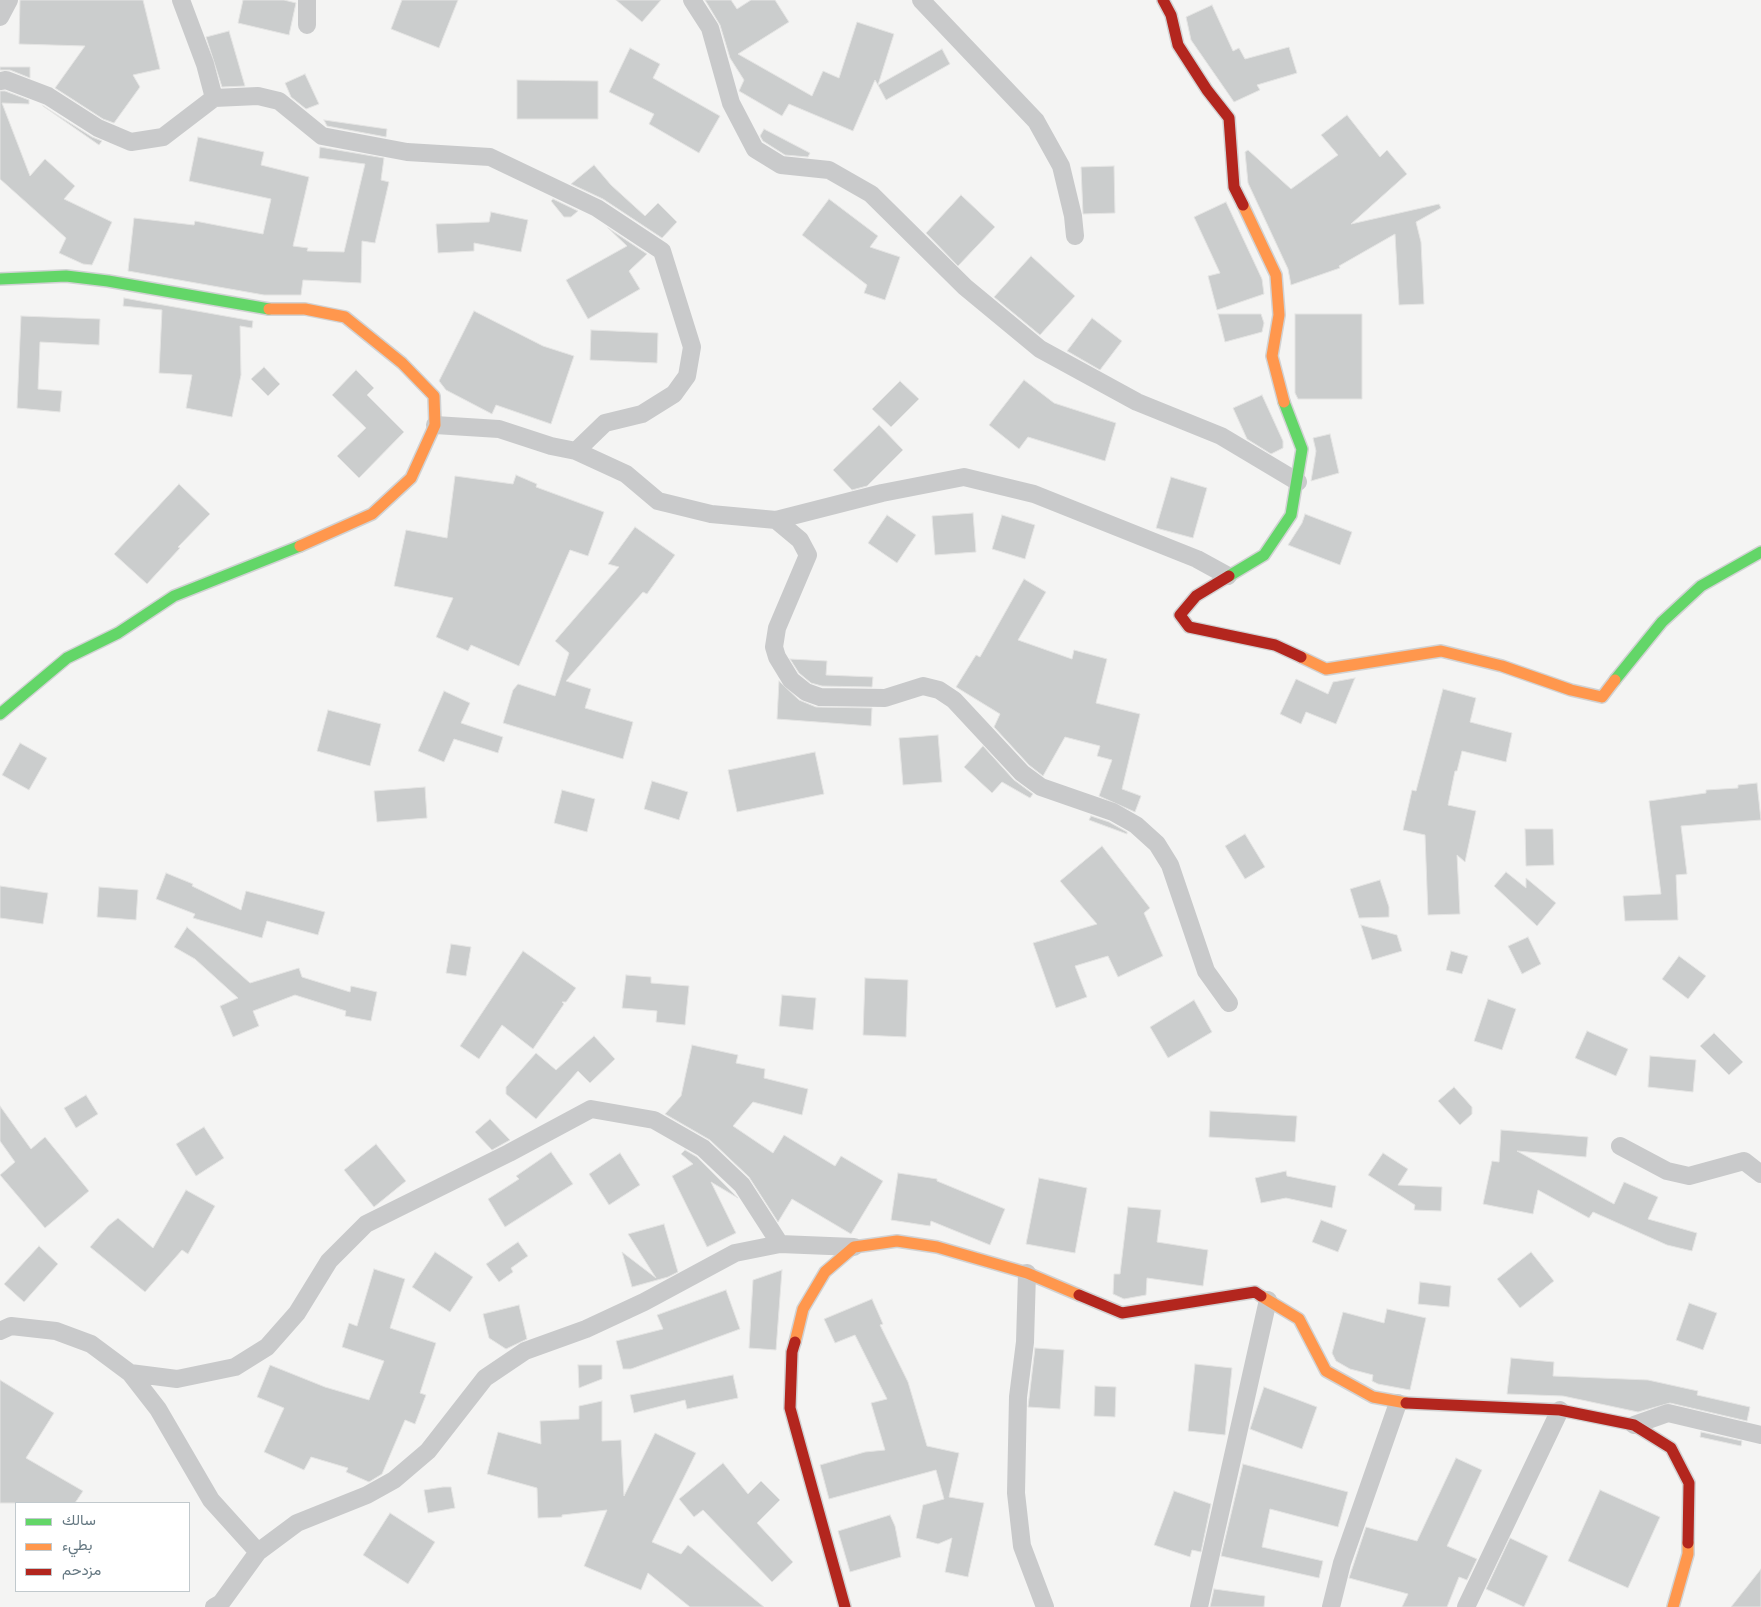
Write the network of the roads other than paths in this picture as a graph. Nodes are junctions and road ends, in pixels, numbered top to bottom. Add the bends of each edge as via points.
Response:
1 (180, 0) edge
2 (307, 0) edge
3 (692, 0) edge
4 (921, 0) edge
5 (1162, 0) edge
6 (307, 25) dead end
7 (0, 81) edge
8 (214, 98) junction
9 (1075, 236) dead end
10 (0, 279) edge
11 (435, 425) junction
12 (576, 451) junction
13 (1298, 482) junction
14 (776, 520) junction
15 (1761, 552) edge
16 (1228, 576) junction
17 (0, 714) edge
18 (1229, 1003) dead end
19 (1620, 1146) dead end
20 (1761, 1174) edge
21 (780, 1244) junction
22 (854, 1247) junction
23 (1027, 1273) junction
24 (1268, 1300) junction
25 (0, 1331) edge
26 (130, 1373) junction
27 (1398, 1403) junction
28 (1560, 1410) junction
29 (1634, 1425) junction
30 (1761, 1435) edge
31 (258, 1552) junction
32 (214, 1607) edge
33 (845, 1607) edge
34 (1045, 1607) edge
35 (1199, 1607) edge
36 (1331, 1607) edge
37 (1466, 1607) edge
38 (1673, 1607) edge

1 - 8 street via 205,64
2 - 6 street
3 - 13 street via 710,28 732,103 756,149 781,165 829,170 871,194 965,287 1040,349 1137,402 1221,436
4 - 9 street via 1036,121 1061,166
5 - 13 street via 1171,15 1178,45 1229,118 1234,187 1276,275 1279,315 1272,356 1279,389 1302,449
7 - 8 street via 6,80 48,96 98,128 130,142 163,136
8 - 12 street via 258,96 279,101 322,136 407,152 490,157 597,208 662,251 692,347 687,376 674,394 642,414 605,423
10 - 11 street via 66,276 263,309 305,310 345,317 402,364 434,396
11 - 12 street via 499,429
11 - 17 street via 411,478 372,514 174,596 118,632 68,658
12 - 14 street via 626,474 658,501 711,514
13 - 16 street via 1291,515 1264,555
14 - 16 street via 964,478 1034,494 1197,560
14 - 18 street via 800,540 808,555 777,628 774,647 777,658 792,680 806,692 820,697 885,698 924,686 939,690 954,700 1022,773 1042,787 1114,812 1136,824 1157,844 1170,865 1206,971
15 - 16 street via 1701,586 1668,616 1602,697 1441,651 1379,658 1326,669 1275,645 1190,628 1180,616 1196,596
19 - 20 street via 1667,1171 1689,1176 1744,1161
21 - 22 street
21 - 26 street via 742,1185 702,1148 654,1120 591,1109 366,1224 329,1262 297,1312 267,1347 235,1367 177,1379
21 - 31 street via 735,1253 611,1318 525,1351 485,1378 428,1451 394,1480 367,1495 297,1523
22 - 23 street via 897,1241 937,1248
22 - 33 street via 825,1272 803,1309 792,1352 790,1408
23 - 24 street via 1122,1313 1255,1292
23 - 34 street via 1025,1342 1018,1397 1016,1493 1022,1546
24 - 27 street via 1299,1319 1326,1371 1373,1398
24 - 35 street
25 - 26 street via 11,1326 56,1331 91,1344
26 - 31 street via 158,1408 211,1500
27 - 28 street
27 - 36 street via 1342,1563
28 - 29 street
28 - 37 street
29 - 30 street via 1668,1413
29 - 38 street via 1671,1448 1689,1483 1688,1554
31 - 32 street via 221,1604

